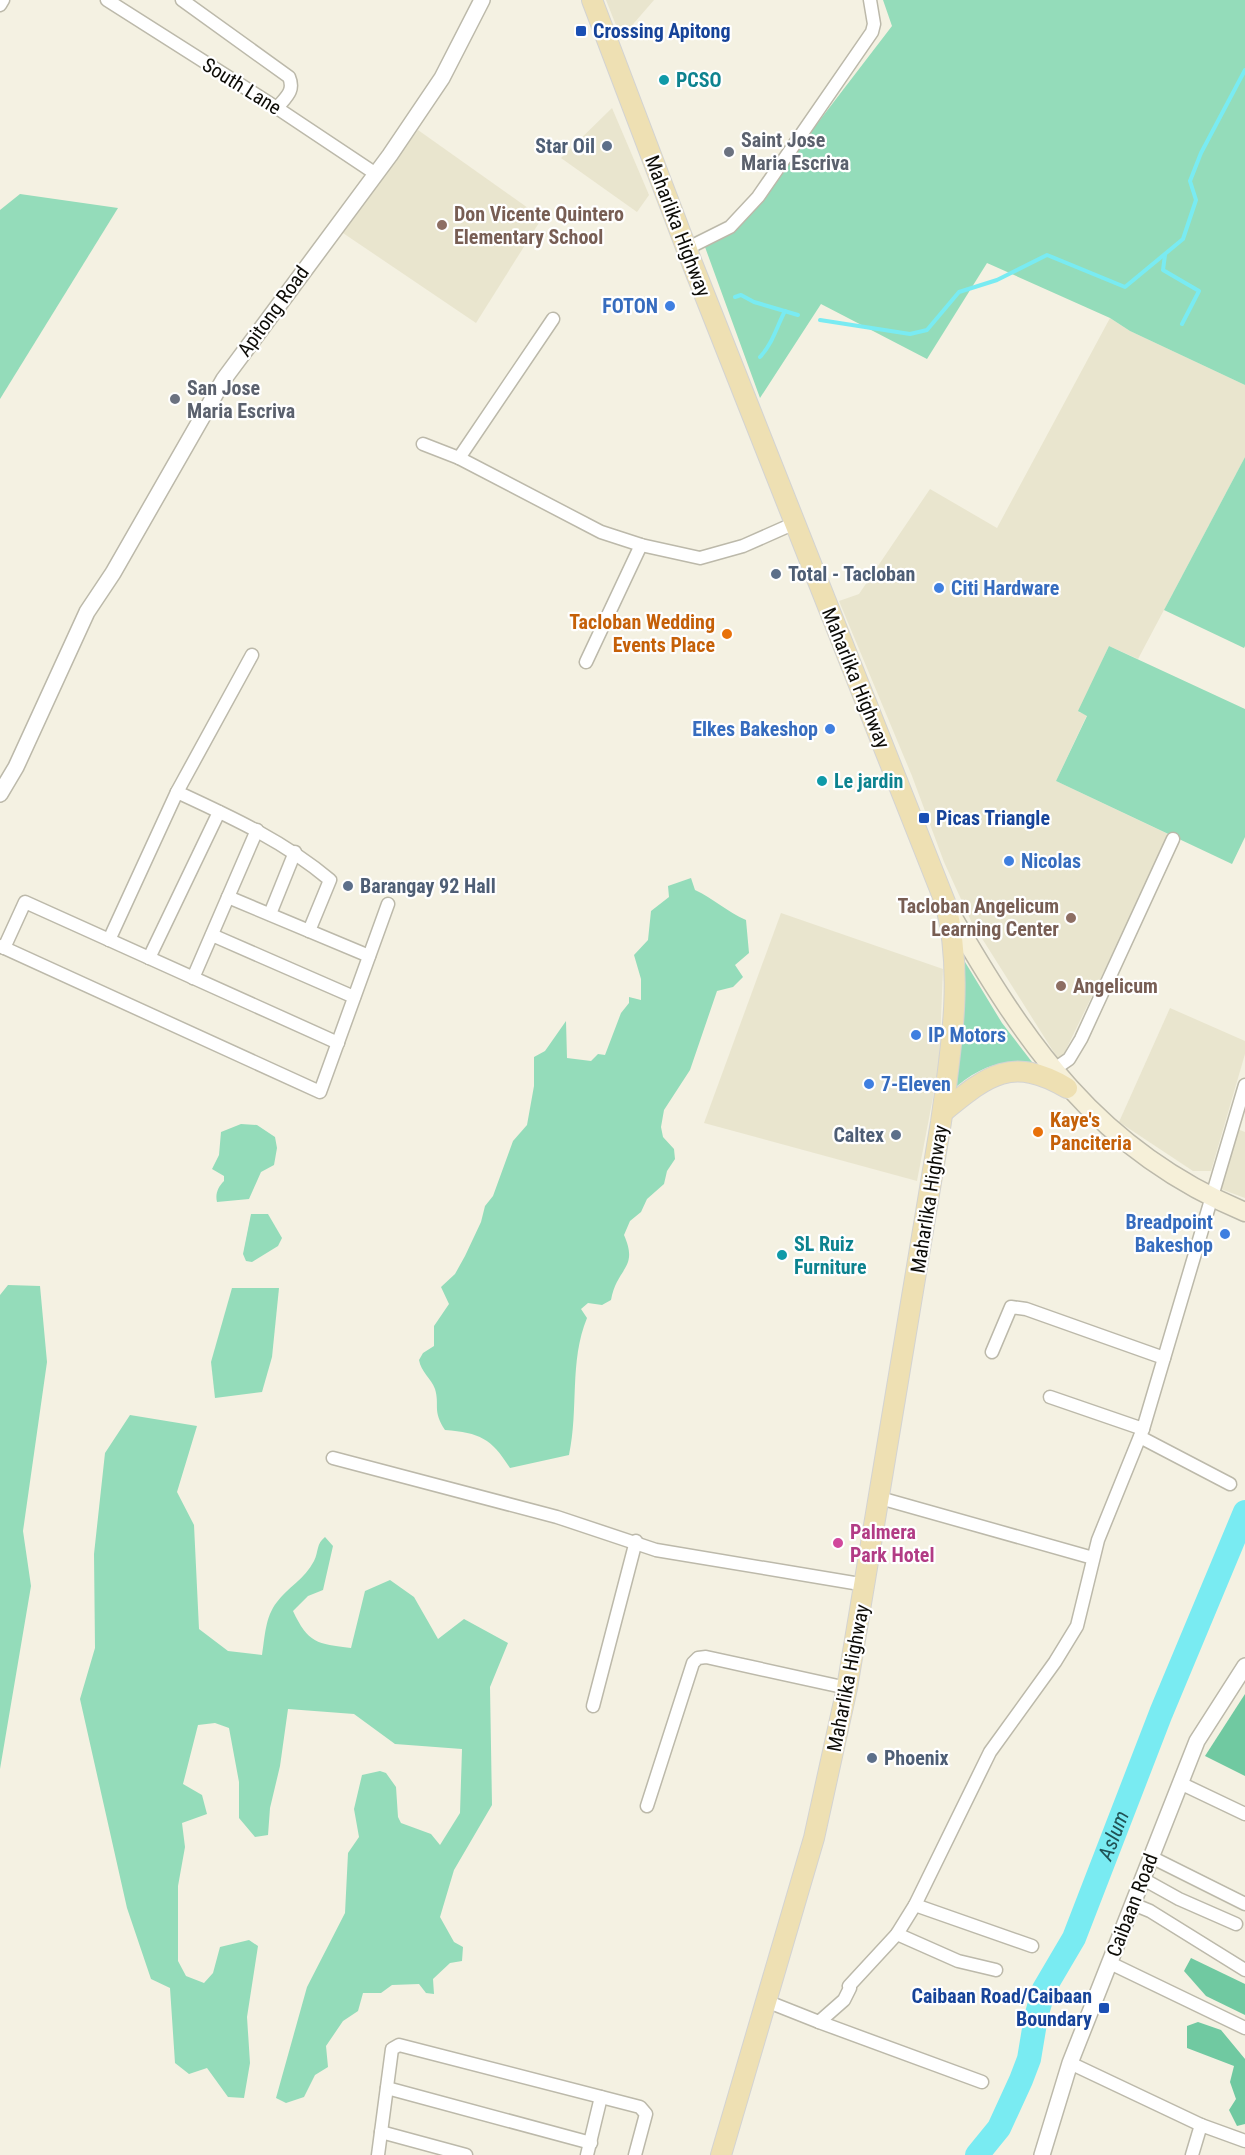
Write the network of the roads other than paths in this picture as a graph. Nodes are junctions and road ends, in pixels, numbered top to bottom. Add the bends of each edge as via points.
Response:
1 (3, 0) edge
2 (107, 0) edge
3 (182, 0) edge
4 (482, 0) edge
5 (592, 0) edge
6 (870, 0) edge
7 (0, 5) edge
8 (277, 108) junction
9 (376, 174) junction
10 (686, 249) junction
11 (553, 319) dead end
12 (423, 444) dead end
13 (459, 458) junction
14 (795, 523) junction
15 (641, 545) junction
16 (252, 656) dead end
17 (586, 662) dead end
18 (177, 792) junction
19 (0, 794) edge
20 (219, 812) junction
21 (257, 830) junction
22 (1173, 839) dead end
23 (295, 852) junction
24 (228, 897) junction
25 (945, 902) junction
26 (388, 904) dead end
27 (270, 914) junction
28 (309, 931) junction
29 (212, 935) junction
30 (109, 940) junction
31 (2, 947) edge
32 (369, 956) junction
33 (149, 958) junction
34 (193, 978) junction
35 (354, 998) junction
36 (338, 1043) junction
37 (1053, 1070) junction
38 (1245, 1085) edge
39 (1067, 1088) junction
40 (943, 1112) junction
41 (1211, 1197) junction
42 (1245, 1212) edge
43 (992, 1352) dead end
44 (1164, 1358) junction
45 (1050, 1397) dead end
46 (1141, 1433) junction
47 (333, 1458) dead end
48 (1230, 1484) dead end
49 (880, 1498) junction
50 (636, 1541) junction
51 (1093, 1558) junction
52 (866, 1586) junction
53 (1245, 1666) edge
54 (847, 1688) junction
55 (593, 1706) dead end
56 (1180, 1783) junction
57 (647, 1806) dead end
58 (1245, 1814) edge
59 (1151, 1857) junction
60 (1143, 1879) junction
61 (1133, 1904) junction
62 (1245, 1904) edge
63 (915, 1905) junction
64 (1236, 1924) dead end
65 (897, 1934) junction
66 (1032, 1946) dead end
67 (1110, 1963) junction
68 (996, 1970) dead end
69 (1245, 1970) edge
70 (766, 2001) junction
71 (819, 2022) junction
72 (1245, 2028) edge
73 (1070, 2063) junction
74 (982, 2082) dead end
75 (387, 2088) junction
76 (601, 2097) junction
77 (1202, 2125) junction
78 (381, 2132) junction
79 (1245, 2141) edge
80 (589, 2149) edge
81 (378, 2155) edge
82 (466, 2155) edge
83 (635, 2155) edge
84 (721, 2155) edge
85 (1042, 2155) edge
86 (1192, 2155) edge

1 - 7 street
2 - 8 street, South Lane
3 - 8 street via 289,77 290,92
4 - 9 street, Apitong Road via 442,78
5 - 10 main road, Maharlika Highway
6 - 10 street via 872,32 758,197 730,227
8 - 9 street, South Lane
9 - 19 street, Apitong Road via 224,379 87,612
10 - 14 main road, Maharlika Highway
11 - 13 street
12 - 13 street
13 - 15 street via 601,532
14 - 15 street via 743,546 700,558
14 - 25 main road, Maharlika Highway
15 - 17 street
16 - 18 street
18 - 20 street
18 - 30 street
20 - 21 street
20 - 33 street
21 - 23 street
21 - 24 street
22 - 37 street via 1081,1039 1069,1059
23 - 27 street
23 - 28 street via 330,880
24 - 27 street
24 - 29 street
25 - 37 main road via 993,987
25 - 40 main road, Maharlika Highway via 954,967
26 - 32 street
27 - 28 street
28 - 32 street
29 - 34 street
29 - 35 street
30 - 31 street via 25,902
30 - 33 street
31 - 36 street via 320,1092
32 - 35 street
33 - 34 street
34 - 36 street
35 - 36 street
37 - 39 main road
38 - 41 street
39 - 40 main road via 1049,1077 1003,1072 977,1084
39 - 41 main road via 1145,1158
40 - 49 main road, Maharlika Highway
41 - 42 main road
41 - 44 street
43 - 44 street via 1011,1307
44 - 46 street
45 - 46 street
46 - 48 street
46 - 51 street
47 - 50 street
49 - 51 street
49 - 52 main road, Maharlika Highway
50 - 52 street via 656,1550
50 - 55 street
51 - 63 street via 1077,1626 990,1752
52 - 54 main road, Maharlika Highway
53 - 56 street, Caibaan Road via 1197,1741
54 - 57 street via 699,1658 693,1663
54 - 70 main road, Maharlika Highway via 814,1838
56 - 58 street
56 - 59 street, Caibaan Road
59 - 60 street, Caibaan Road
59 - 62 street
60 - 61 street, Caibaan Road
60 - 64 street
61 - 67 street, Caibaan Road
61 - 69 street
63 - 65 street
63 - 66 street
65 - 68 street via 958,1961
65 - 71 street via 849,1986 844,2000
67 - 72 street
67 - 73 street, Caibaan Road
70 - 71 street
70 - 84 main road, Maharlika Highway
71 - 74 street
73 - 77 street
73 - 85 street, Caibaan Road
75 - 76 street via 392,2049 399,2044
75 - 78 street
75 - 80 street
76 - 80 street
76 - 83 street via 645,2110
77 - 79 street
77 - 86 street
78 - 81 street
78 - 82 street

